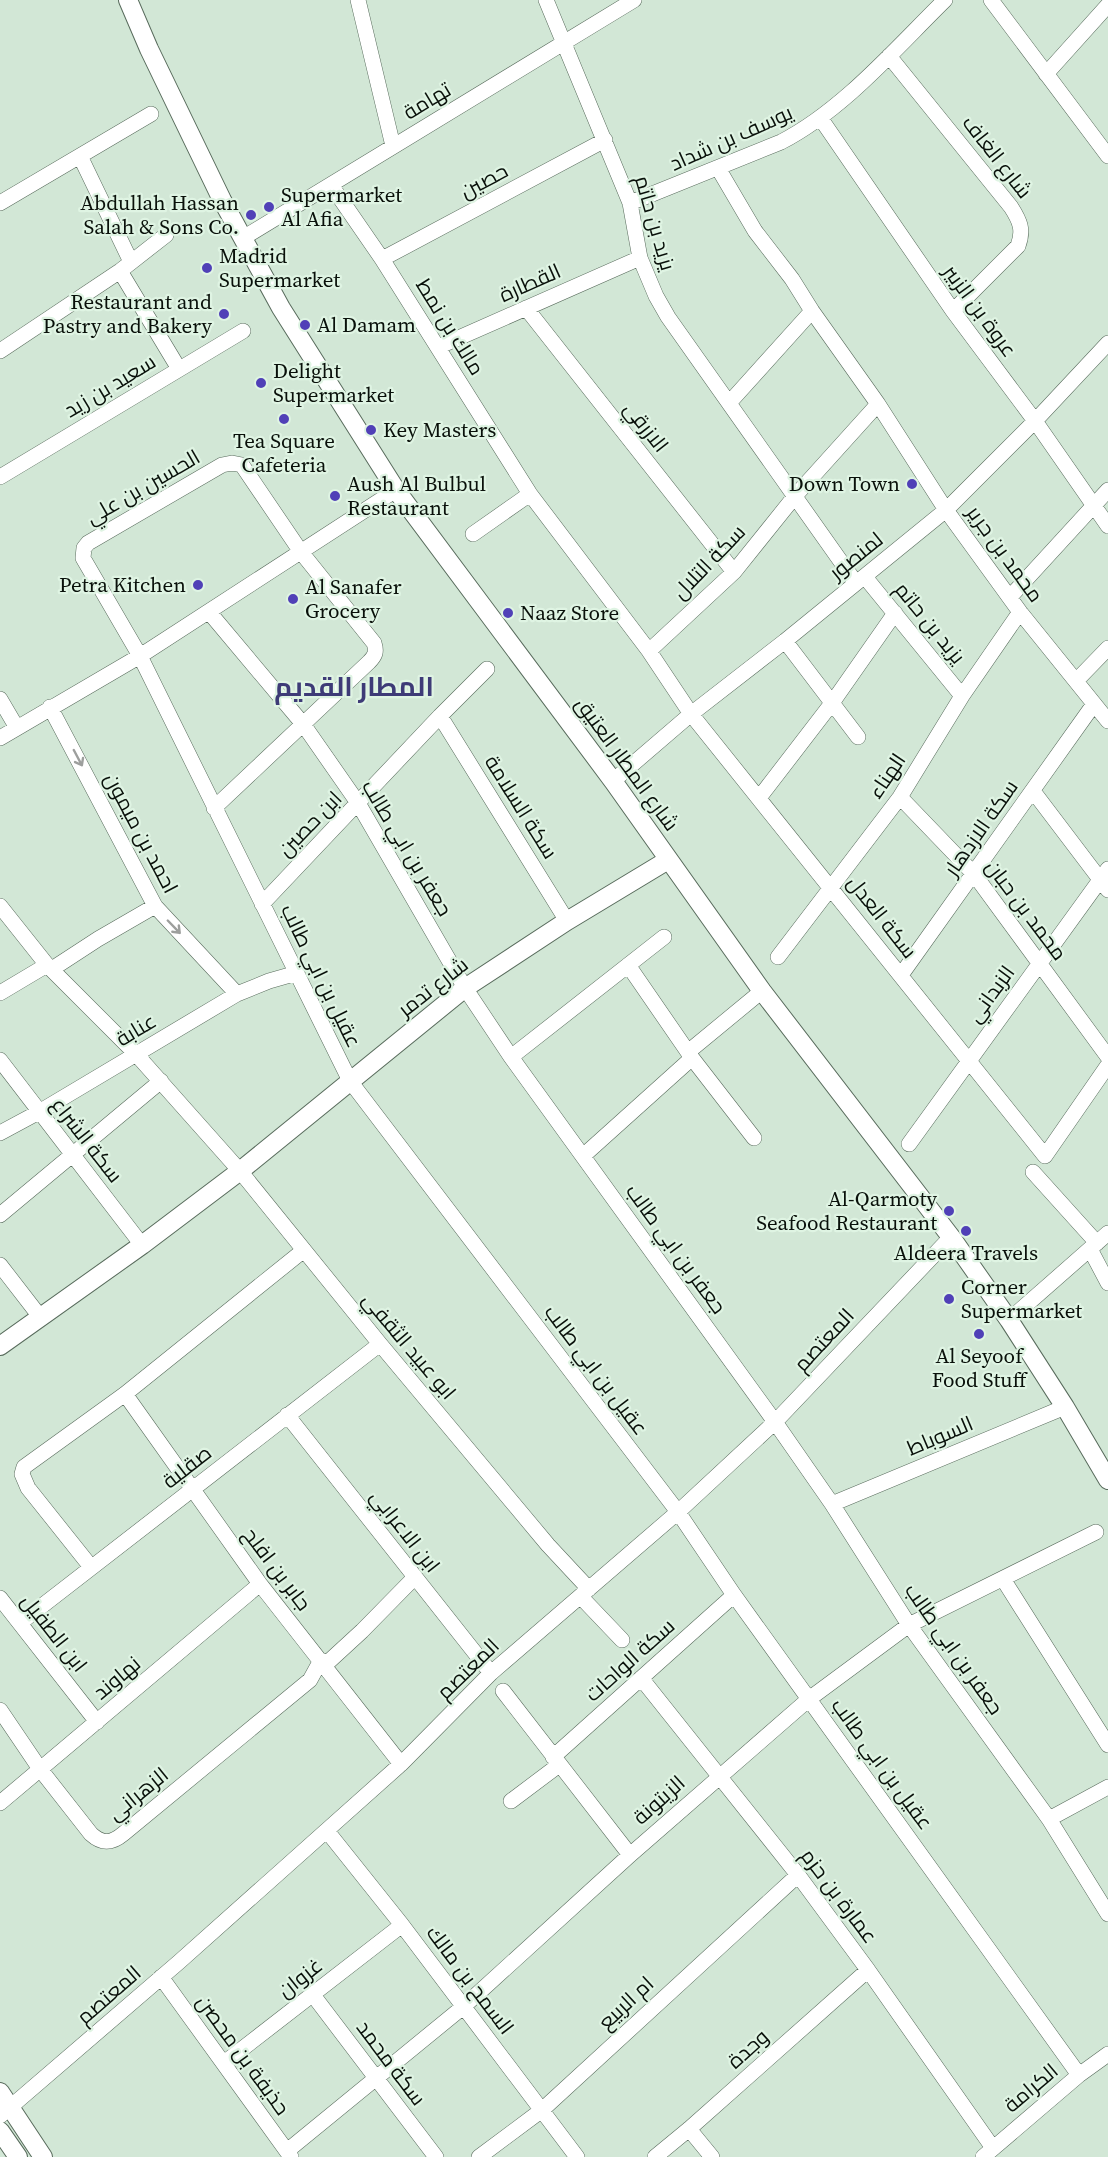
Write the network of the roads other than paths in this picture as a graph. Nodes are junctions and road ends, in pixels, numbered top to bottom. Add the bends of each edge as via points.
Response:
1 (117, 0) edge
2 (128, 0) edge
3 (358, 0) edge
4 (546, 0) edge
5 (634, 0) edge
6 (945, 0) edge
7 (991, 0) edge
8 (1108, 5) edge
9 (564, 43) junction
10 (149, 50) junction
11 (889, 56) junction
12 (1046, 74) junction
13 (151, 114) dead end
14 (820, 119) junction
15 (605, 140) junction
16 (393, 146) junction
17 (80, 156) junction
18 (1108, 156) edge
19 (718, 168) junction
20 (332, 185) junction
21 (0, 203) edge
22 (630, 203) junction
23 (166, 235) dead end
24 (243, 238) junction
25 (640, 258) junction
26 (382, 259) junction
27 (126, 266) junction
28 (526, 308) junction
29 (812, 311) junction
30 (953, 311) junction
31 (243, 331) dead end
32 (1108, 343) edge
33 (438, 348) junction
34 (0, 351) edge
35 (179, 369) junction
36 (730, 402) junction
37 (878, 404) junction
38 (1035, 421) junction
39 (0, 477) edge
40 (396, 490) junction
41 (1108, 490) edge
42 (530, 494) junction
43 (795, 496) junction
44 (1093, 506) junction
45 (946, 510) junction
46 (1108, 526) edge
47 (473, 534) dead end
48 (301, 552) junction
49 (734, 572) junction
50 (861, 580) junction
51 (1010, 597) junction
52 (209, 612) junction
53 (1020, 612) junction
54 (895, 613) junction
55 (785, 641) junction
56 (1108, 648) edge
57 (648, 651) junction
58 (140, 656) junction
59 (487, 669) dead end
60 (1076, 681) junction
61 (962, 696) junction
62 (0, 699) edge
63 (832, 703) junction
64 (1094, 704) junction
65 (50, 707) junction
66 (692, 714) junction
67 (440, 716) junction
68 (1108, 722) edge
69 (303, 724) junction
70 (17, 728) junction
71 (858, 737) dead end
72 (0, 738) edge
73 (613, 781) junction
74 (1033, 791) junction
75 (900, 797) junction
76 (759, 798) junction
77 (358, 803) junction
78 (214, 807) junction
79 (668, 860) junction
80 (974, 874) junction
81 (1106, 880) edge
82 (832, 888) junction
83 (262, 904) junction
84 (0, 906) edge
85 (155, 906) junction
86 (567, 921) junction
87 (664, 937) dead end
88 (778, 957) dead end
89 (1040, 962) junction
90 (628, 965) junction
91 (49, 967) junction
92 (297, 973) junction
93 (902, 975) junction
94 (465, 988) junction
95 (762, 992) junction
96 (0, 993) edge
97 (237, 994) junction
98 (136, 1054) junction
99 (690, 1055) junction
100 (511, 1057) junction
101 (0, 1060) edge
102 (970, 1060) junction
103 (1107, 1067) edge
104 (161, 1081) junction
105 (350, 1081) junction
106 (39, 1112) junction
107 (0, 1132) edge
108 (754, 1138) dead end
109 (909, 1144) dead end
110 (72, 1155) junction
111 (583, 1156) junction
112 (240, 1171) junction
113 (1033, 1172) dead end
114 (0, 1215) edge
115 (951, 1237) junction
116 (1098, 1242) edge
117 (142, 1245) junction
118 (304, 1250) junction
119 (0, 1265) edge
120 (1108, 1283) edge
121 (41, 1318) junction
122 (1009, 1320) junction
123 (380, 1344) junction
124 (0, 1346) edge
125 (125, 1394) junction
126 (1065, 1407) junction
127 (287, 1415) junction
128 (776, 1422) junction
129 (1108, 1480) edge
130 (192, 1490) junction
131 (832, 1504) junction
132 (678, 1512) junction
133 (1096, 1532) dead end
134 (91, 1567) junction
135 (415, 1577) junction
136 (1003, 1579) junction
137 (260, 1584) junction
138 (585, 1593) junction
139 (734, 1595) junction
140 (0, 1598) edge
141 (20, 1623) junction
142 (909, 1625) junction
143 (622, 1640) dead end
144 (323, 1662) junction
145 (491, 1673) junction
146 (641, 1678) junction
147 (503, 1691) dead end
148 (809, 1699) junction
149 (0, 1710) edge
150 (97, 1722) junction
151 (1108, 1745) edge
152 (556, 1761) junction
153 (401, 1764) junction
154 (40, 1769) junction
155 (719, 1776) junction
156 (1108, 1786) edge
157 (511, 1801) dead end
158 (0, 1803) edge
159 (1048, 1819) junction
160 (327, 1831) junction
161 (630, 1855) junction
162 (798, 1875) junction
163 (1108, 1914) edge
164 (402, 1925) junction
165 (868, 1970) junction
166 (161, 1977) junction
167 (313, 1995) junction
168 (464, 2007) junction
169 (1108, 2054) edge
170 (224, 2063) junction
171 (1079, 2074) junction
172 (376, 2079) junction
173 (0, 2092) edge
174 (542, 2110) junction
175 (5, 2112) edge
176 (690, 2129) junction
177 (0, 2131) edge
178 (988, 2152) edge
179 (289, 2154) edge
180 (18, 2157) edge
181 (43, 2157) edge
182 (436, 2157) edge
183 (479, 2157) edge
184 (578, 2157) edge
185 (655, 2157) edge
186 (712, 2157) edge

1 - 10 street, شارع المطار العتيق
2 - 10 street, شارع المطار العتيق
3 - 16 street
4 - 9 street, يزيد بن حاتم
5 - 9 street, تهامة
6 - 11 street, يوسف بن شداد
7 - 12 street
8 - 12 street
9 - 15 street, يزيد بن حاتم
9 - 16 street, تهامة
10 - 24 street, شارع المطار العتيق
11 - 14 street, يوسف بن شداد
11 - 30 street, شارع الغاف via 1020,222 1022,235 1018,246
12 - 18 street
13 - 17 street
14 - 19 street, يوسف بن شداد via 781,142
14 - 30 street, عروة بن الزبير
15 - 22 street, يزيد بن حاتم
15 - 26 street, حصين
16 - 20 street, تهامة
17 - 21 street
17 - 27 street
19 - 22 street, يوسف بن شداد
19 - 29 street, محمد بن جرير via 755,231
20 - 24 street, تهامة
20 - 26 street, مالك بن نمط
22 - 25 street, يزيد بن حاتم
23 - 27 street
24 - 40 street, شارع المطار العتيق via 281,308
25 - 28 street, القطارة
25 - 36 street, يزيد بن حاتم via 668,317
26 - 33 street, مالك بن نمط
27 - 34 street
27 - 35 street
28 - 33 street, القطارة
28 - 49 street, الازرقي
29 - 36 street
29 - 37 street, محمد بن جرير
30 - 38 street, عروة بن الزبير
31 - 35 street, سعيد بن زيد
32 - 38 street, لمنصور
33 - 42 street, مالك بن نمط
35 - 39 street, سعيد بن زيد
36 - 43 street, يزيد بن حاتم
37 - 43 street
37 - 45 street, محمد بن جرير
38 - 44 street, عروة بن الزبير
38 - 45 street, لمنصور
40 - 48 street
40 - 73 street, شارع المطار العتيق
41 - 44 street
42 - 47 street
42 - 57 street, مالك بن نمط
43 - 49 street, سكة التلال
43 - 50 street, يزيد بن حاتم
44 - 46 street, عروة بن الزبير
44 - 51 street
45 - 50 street, لمنصور
45 - 51 street, محمد بن جرير
48 - 52 street
48 - 58 street, الحسين بن علي via 242,465 232,463 222,465 88,543 82,558
48 - 69 street via 376,650 374,657
49 - 57 street, سكة التلال
50 - 54 street, يزيد بن حاتم
50 - 55 street, لمنصور
51 - 53 street, محمد بن جرير
52 - 58 street
52 - 69 street, جعفر بن ابي طالب
53 - 60 street, محمد بن جرير
53 - 61 street, الهناء
54 - 61 street, يزيد بن حاتم
54 - 63 street
55 - 63 street
55 - 66 street, لمنصور
56 - 60 street
57 - 66 street, مالك بن نمط
58 - 65 street
58 - 78 street, عقيل بن ابي طالب
59 - 67 street, ابن حصين
60 - 64 street, محمد بن جرير
61 - 75 street, الهناء
62 - 70 street
63 - 71 street
63 - 76 street
64 - 68 street, محمد بن جرير
64 - 74 street, سكة الازدهار
65 - 70 street
65 -> 85 street, احمد بن ميمون
66 - 73 street, لمنصور
66 - 76 street, سكة العدل
67 - 77 street, ابن حصين
67 - 86 street, سكة السلامة
69 - 77 street, جعفر بن ابي طالب
69 - 78 street
70 - 72 street
73 - 79 street, شارع المطار العتيق
74 - 80 street, سكة الازدهار
74 - 81 street
75 - 80 street, محمد بن حبان
75 - 82 street, الهناء
76 - 82 street, سكة العدل
77 - 83 street, ابن حصين
77 - 94 street, جعفر بن ابي طالب
78 - 83 street, عقيل بن ابي طالب
79 - 86 street, شارع تدمر
79 - 95 street, شارع المطار العتيق
80 - 89 street, محمد بن حبان
80 - 93 street, سكة الازدهار
81 - 89 street, الزبداني
82 - 88 street, الهناء
82 - 93 street, سكة العدل
83 - 92 street, عقيل بن ابي طالب
84 - 91 street
85 - 91 street
85 -> 97 street, احمد بن ميمون
86 - 94 street, شارع تدمر
87 - 90 street
89 - 102 street, الزبداني
89 - 103 street, محمد بن حبان
90 - 99 street
90 - 100 street
91 - 96 street
91 - 98 street
92 - 97 street, عنابة
92 - 105 street, عقيل بن ابي طالب
93 - 102 street, سكة العدل
94 - 100 street, جعفر بن ابي طالب
94 - 105 street, شارع تدمر
95 - 99 street
95 - 115 street, شارع المطار العتيق
97 - 98 street, عنابة
98 - 104 street
98 - 106 street, عنابة
99 - 108 street
99 - 111 street
100 - 111 street, جعفر بن ابي طالب
101 - 106 street, سكة الشراع
102 - 103 street, سكة العدل via 1045,1155
102 - 109 street, الزبداني
104 - 110 street
104 - 112 street
105 - 112 street, شارع تدمر
105 - 132 street, عقيل بن ابي طالب
106 - 107 street, عنابة
106 - 110 street, سكة الشراع
110 - 114 street
110 - 117 street, سكة الشراع
111 - 128 street, جعفر بن ابي طالب
112 - 117 street, شارع تدمر
112 - 118 street, ابو عبيد الثقفي
113 - 116 street
115 - 122 street, شارع المطار العتيق
115 - 128 street, المعتصم
116 - 120 street
116 - 122 street
117 - 121 street, شارع تدمر
118 - 123 street, ابو عبيد الثقفي
118 - 125 street
119 - 121 street
121 - 124 street, شارع تدمر
122 - 126 street, شارع المطار العتيق
123 - 127 street, صقلية
123 - 138 street, ابو عبيد الثقفي
125 - 130 street, جابر بن افلح
125 - 134 street via 28,1463 22,1474 28,1488
126 - 129 street, شارع المطار العتيق
126 - 131 street, السوباط
127 - 130 street, صقلية
127 - 135 street, ابن الاعرابي
128 - 131 street, جعفر بن ابي طالب
128 - 132 street, المعتصم
130 - 134 street, صقلية
130 - 137 street, جابر بن افلح
131 - 142 street, جعفر بن ابي طالب
132 - 138 street, المعتصم
132 - 139 street, عقيل بن ابي طالب
133 - 136 street, الزيتونة
134 - 141 street, صقلية
135 - 144 street via 362,1631
135 - 145 street, ابن الاعرابي
136 - 142 street, الزيتونة
136 - 151 street
137 - 144 street, جابر بن افلح
137 - 150 street, نهاوند
138 - 143 street, ابو عبيد الثقفي
138 - 145 street, المعتصم
139 - 146 street, سكة الواحات
139 - 148 street, عقيل بن ابي طالب
140 - 141 street, ابن الطفيل
141 - 150 street, ابن الطفيل
142 - 148 street, الزيتونة
142 - 159 street, جعفر بن ابي طالب
144 - 153 street, جابر بن افلح
144 - 154 street, الزهراني via 310,1680 115,1841 98,1840 91,1834
145 - 153 street, المعتصم
146 - 152 street, سكة الواحات
146 - 155 street, عمارة بن حزم
147 - 152 street
148 - 155 street, الزيتونة
148 - 171 street, عقيل بن ابي طالب
149 - 154 street, الزهراني
150 - 154 street, نهاوند
152 - 157 street, سكة الواحات
152 - 161 street
153 - 160 street, المعتصم
154 - 158 street, نهاوند
155 - 161 street, الزيتونة
155 - 162 street, عمارة بن حزم
156 - 159 street
159 - 163 street, جعفر بن ابي طالب
160 - 164 street, السمح بن مالك
160 - 166 street, المعتصم
161 - 168 street, الزيتونة
162 - 165 street, عمارة بن حزم
162 - 174 street, ام الربيع
164 - 167 street, غزوان
164 - 168 street, السمح بن مالك
165 - 176 street, وجدة
165 - 178 street, عمارة بن حزم
166 - 170 street, حذيفة بن محصن
166 - 175 street, المعتصم
167 - 170 street, غزوان
167 - 172 street, سكة محمد
168 - 172 street, الزيتونة
168 - 174 street, السمح بن مالك
169 - 171 street, الكرامة
170 - 179 street, حذيفة بن محصن
171 - 178 street, الكرامة
172 - 179 street, الزيتونة
172 - 182 street, سكة محمد
173 - 175 street
174 - 183 street, ام الربيع
174 - 184 street, السمح بن مالك
175 - 181 street
176 - 185 street, وجدة
176 - 186 street
177 - 180 street

